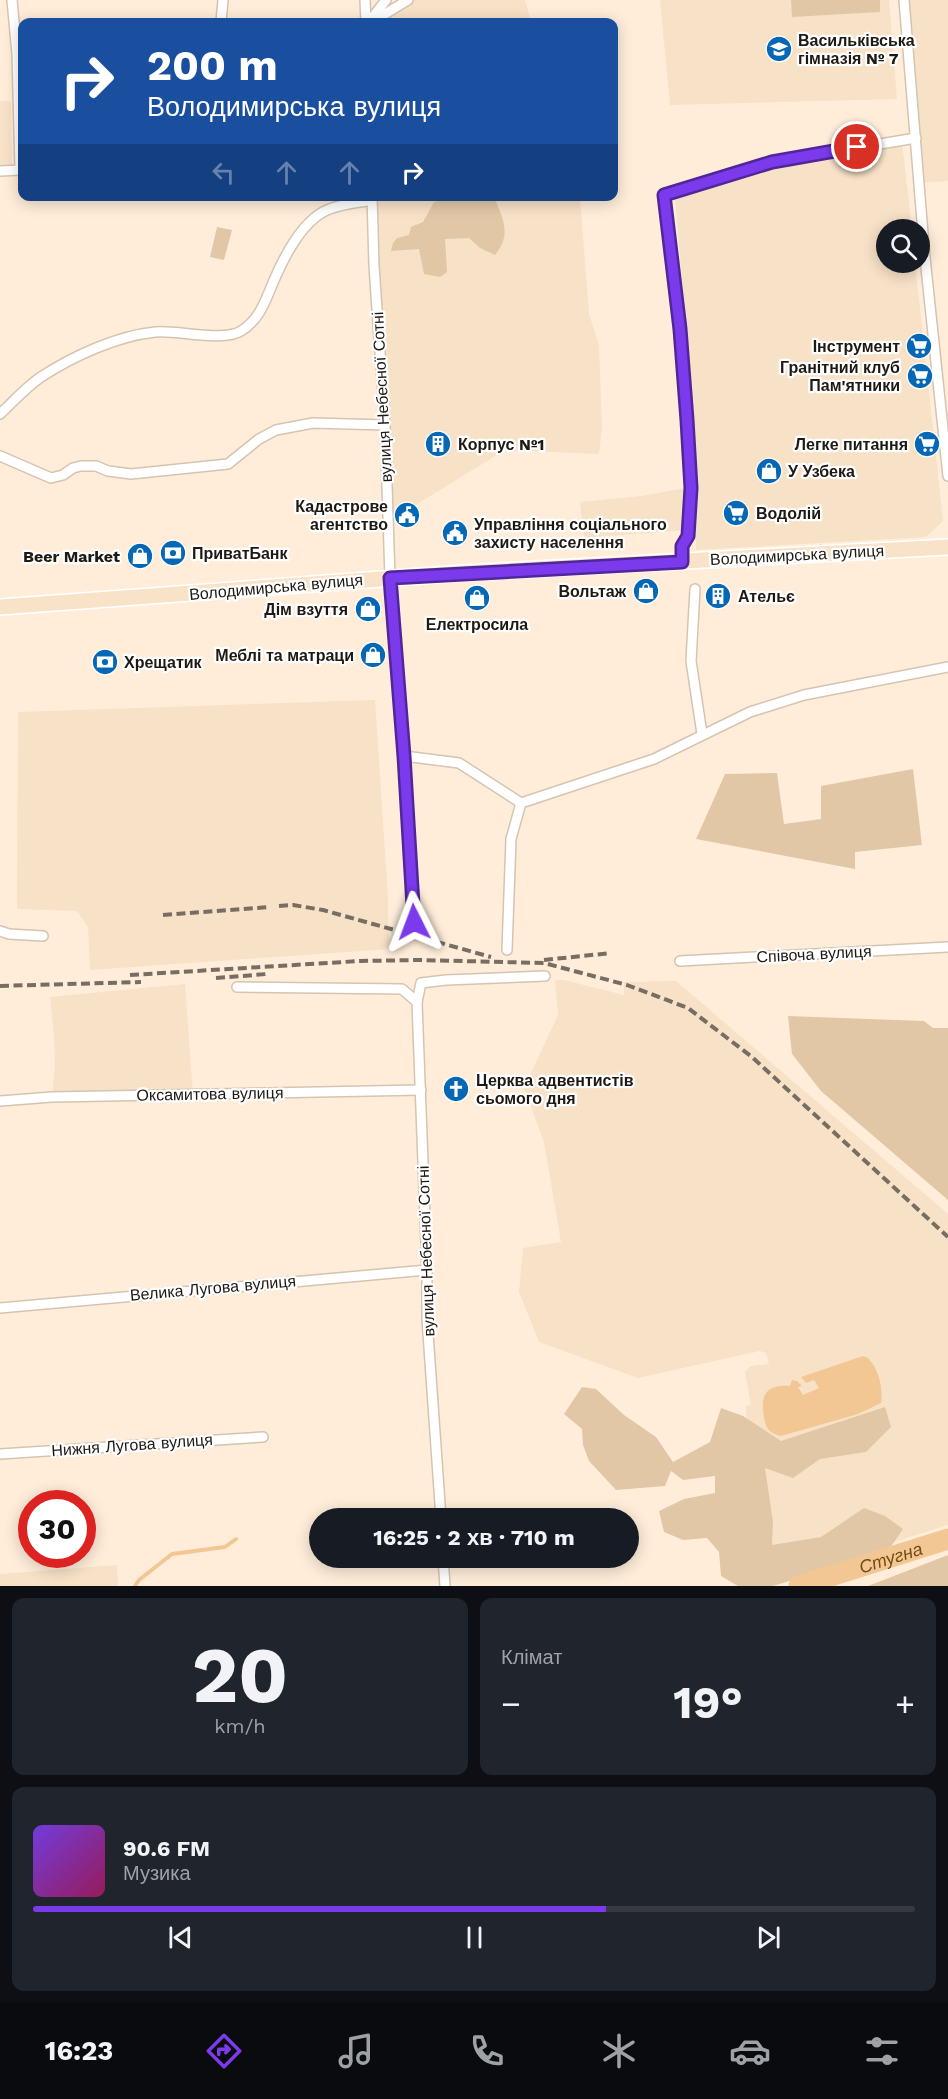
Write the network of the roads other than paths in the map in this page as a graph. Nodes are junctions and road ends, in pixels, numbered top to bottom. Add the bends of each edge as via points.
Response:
1 (12, 0) edge
2 (223, 0) edge
3 (365, 0) edge
4 (386, 0) edge
5 (408, 0) edge
6 (904, 0) edge
7 (221, 18) edge
8 (368, 18) edge
9 (372, 18) edge
10 (376, 18) edge
11 (18, 83) edge
12 (916, 138) junction
13 (18, 170) edge
14 (0, 171) edge
15 (361, 201) edge
16 (372, 201) edge
17 (0, 414) edge
18 (385, 425) junction
19 (0, 456) edge
20 (948, 476) edge
21 (948, 547) edge
22 (682, 562) junction
23 (390, 578) junction
24 (695, 589) dead end
25 (0, 607) edge
26 (948, 667) edge
27 (702, 734) junction
28 (404, 756) junction
29 (521, 803) junction
30 (414, 922) dead end
31 (0, 931) edge
32 (43, 936) dead end
33 (948, 947) edge
34 (507, 950) dead end
35 (680, 961) dead end
36 (545, 976) dead end
37 (237, 987) dead end
38 (417, 1002) junction
39 (421, 1090) junction
40 (0, 1101) edge
41 (427, 1270) junction
42 (0, 1308) edge
43 (264, 1437) dead end
44 (0, 1454) edge
45 (440, 1508) edge
46 (444, 1568) edge
47 (445, 1586) edge

1 - 11 street
2 - 7 street
3 - 8 street
4 - 9 street
5 - 10 street
6 - 12 street
12 - 20 street
12 - 22 street via 772,162 664,195 680,329 691,488
13 - 14 street
15 - 17 street via 324,211 311,222 292,245 262,310 240,332 227,336 156,332 103,346 73,358 39,379
16 - 18 street, вулиця Небесної Сотні
18 - 19 street via 313,423 276,430 228,464 131,474 81,466 51,478
18 - 23 street, вулиця Небесної Сотні
21 - 22 main road, Володимирська вулиця
22 - 23 main road, Володимирська вулиця
23 - 25 main road, Володимирська вулиця
23 - 28 street, вулиця Небесної Сотні
24 - 27 street via 691,661
26 - 27 street via 804,695 750,712
27 - 29 street via 654,759
28 - 29 street via 459,763
28 - 30 street, вулиця Небесної Сотні
29 - 34 street via 511,840
31 - 32 street
33 - 35 street, Співоча вулиця
36 - 38 street, вулиця Небесної Сотні via 421,983
37 - 38 street via 402,990
38 - 39 street, вулиця Небесної Сотні
39 - 40 street, Оксамитова вулиця
39 - 41 street, вулиця Небесної Сотні
41 - 42 street, Велика Лугова вулиця
41 - 45 street, вулиця Небесної Сотні
43 - 44 street, Нижня Лугова вулиця
46 - 47 street

